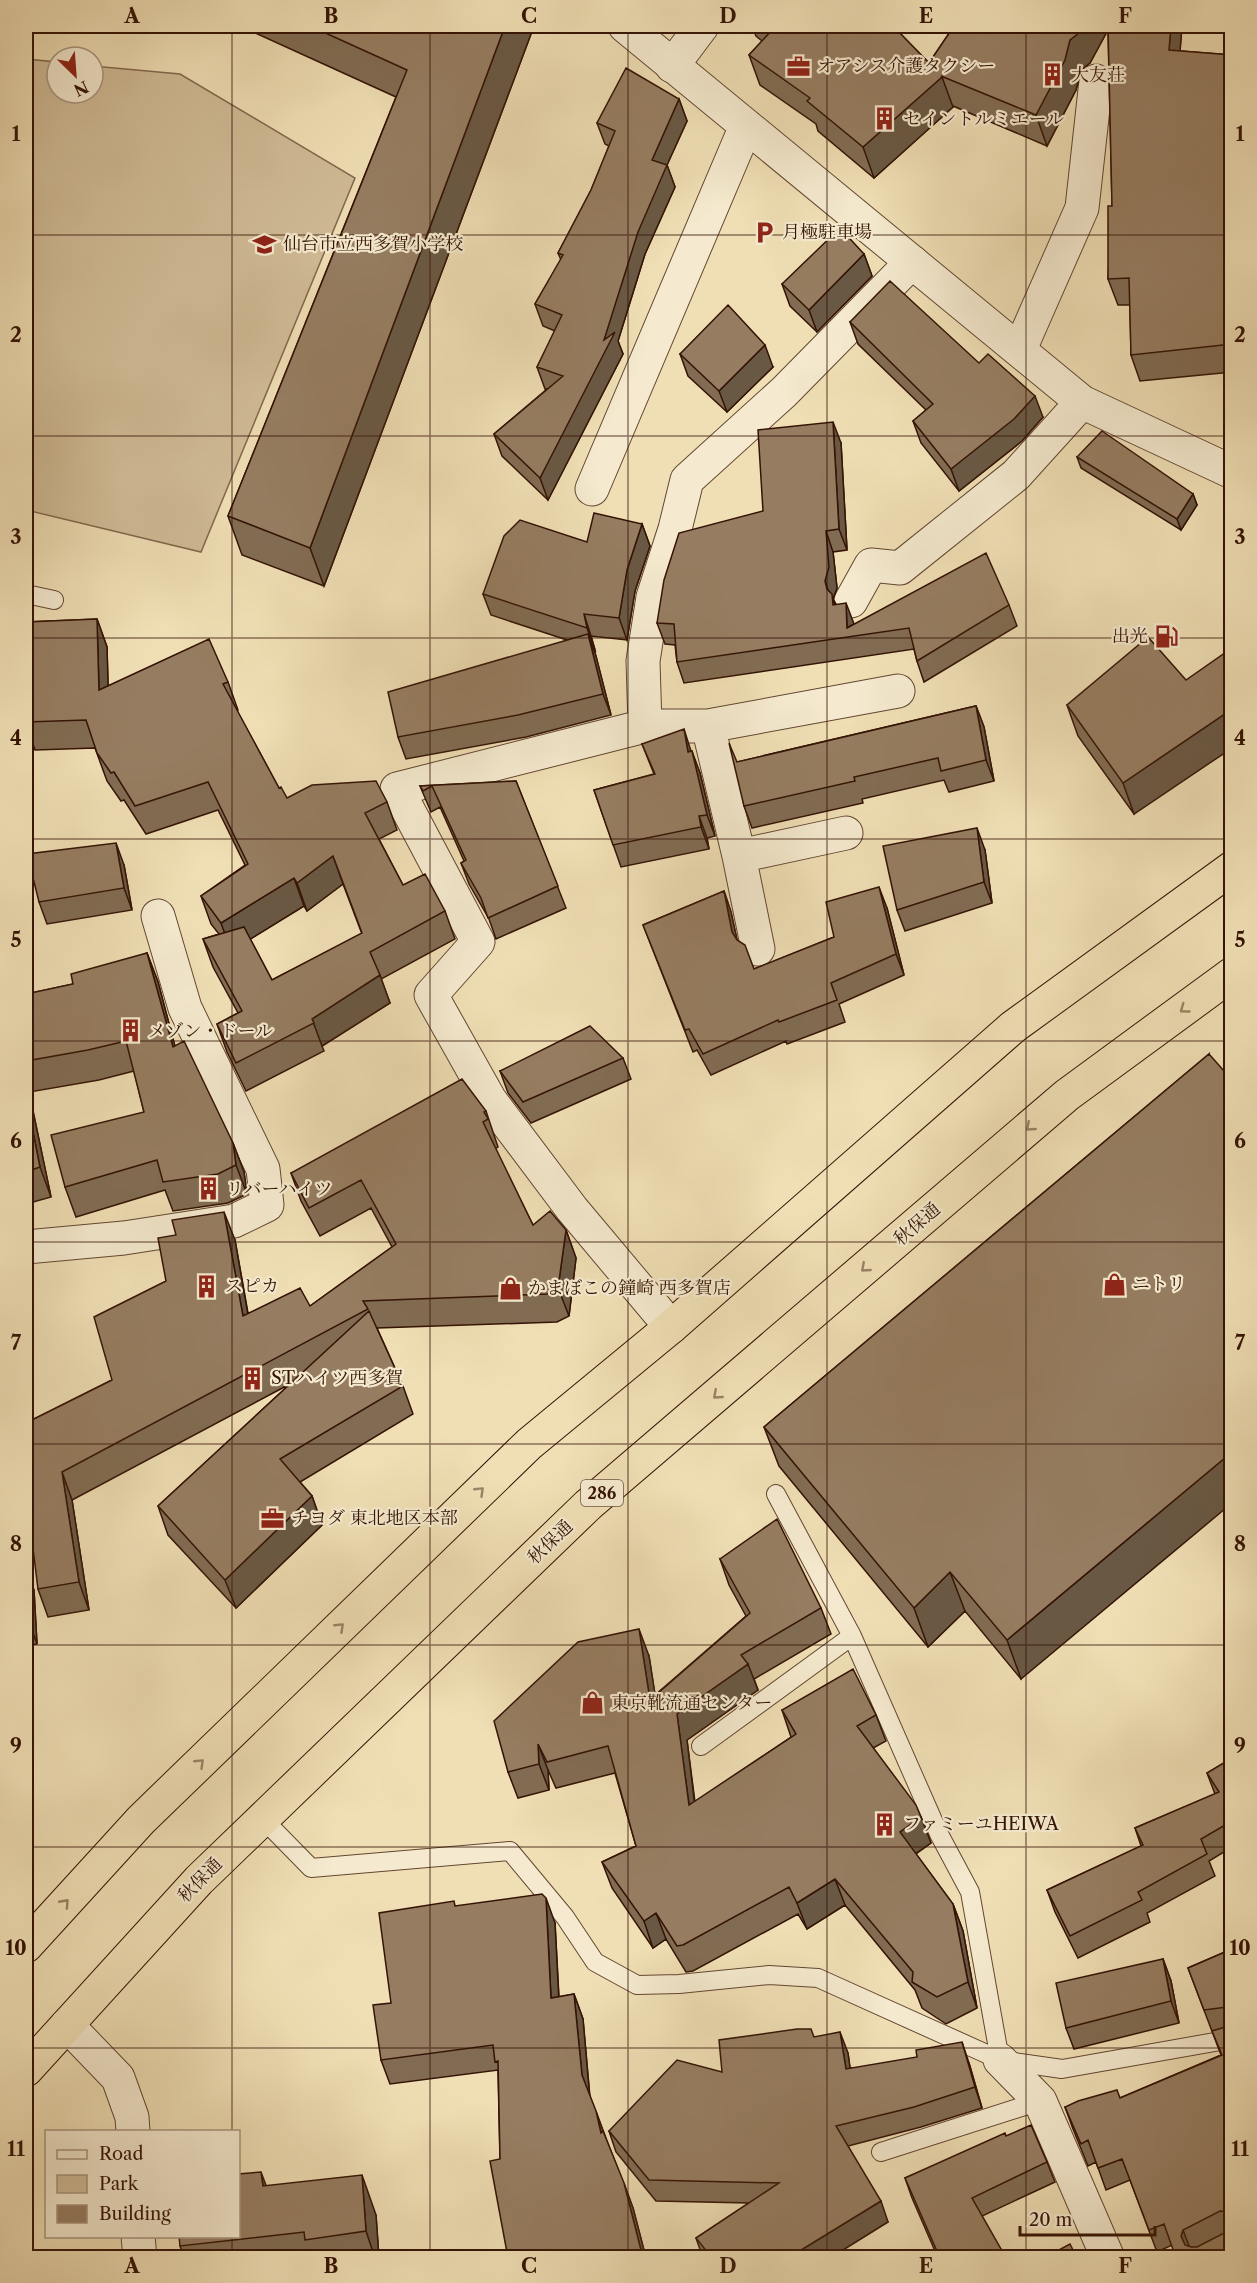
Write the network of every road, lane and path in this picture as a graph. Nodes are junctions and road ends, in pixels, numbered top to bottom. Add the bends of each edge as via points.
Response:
1 (625, 26) edge
2 (702, 26) edge
3 (672, 66) junction
4 (1096, 81) dead end
5 (746, 126) junction
6 (912, 262) junction
7 (1020, 349) junction
8 (1082, 402) junction
9 (1232, 472) edge
10 (592, 489) dead end
11 (26, 594) edge
12 (54, 600) dead end
13 (851, 601) dead end
14 (898, 691) dead end
15 (645, 726) junction
16 (708, 726) junction
17 (846, 833) dead end
18 (739, 856) junction
19 (1232, 868) edge
20 (158, 916) dead end
21 (758, 949) dead end
22 (1232, 974) edge
23 (26, 1247) edge
24 (671, 1327) junction
25 (776, 1494) dead end
26 (852, 1636) junction
27 (701, 1746) dead end
28 (262, 1818) junction
29 (26, 1946) edge
30 (67, 2025) junction
31 (1232, 2039) edge
32 (1000, 2060) junction
33 (26, 2070) edge
34 (1040, 2101) junction
35 (133, 2130) edge
36 (881, 2152) dead end
37 (138, 2238) edge
38 (140, 2258) edge
39 (1108, 2258) edge

1 - 3 street
2 - 3 street
3 - 5 street
4 - 7 street via 1082,208
5 - 6 street
5 - 10 street
6 - 7 street
6 - 15 street via 784,393 687,480 653,597 643,662
7 - 8 street
8 - 9 street
8 - 13 street via 1016,476 900,568 871,565
11 - 12 lane
14 - 16 street
15 - 16 street
15 - 24 street via 397,789 478,942 431,995 490,1100 572,1209
16 - 18 street
17 - 18 street
18 - 21 street
19 - 24 highway via 1013,1027
20 - 23 street via 184,1008 263,1169 267,1205 234,1221 124,1238
22 -> 28 highway, 秋保通 / 286 via 1067,1095 588,1505
29 -> 24 highway via 141,1820 529,1444
25 - 26 lane
26 - 27 lane
26 - 32 lane via 939,1834 970,1892
28 - 30 highway, 秋保通 / 286 via 199,1880
28 - 32 lane via 311,1868 510,1851 566,1917 595,1962 637,1985 769,1975 818,1978
30 - 33 highway, 秋保通 / 286
30 - 35 street via 118,2078
31 - 32 lane via 1062,2069
32 - 34 street
34 - 36 lane
34 - 39 street
37 - 38 street

